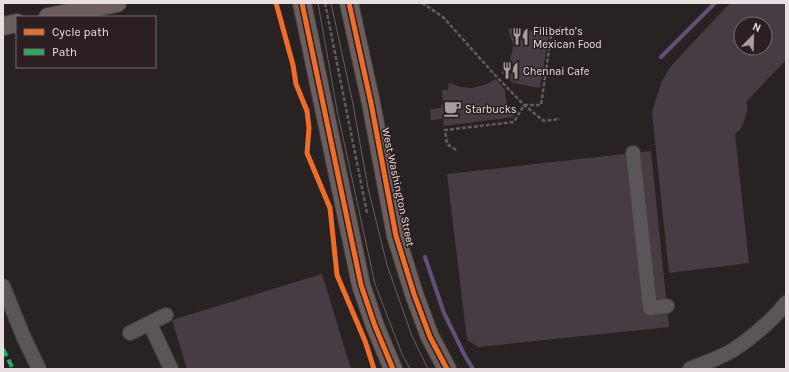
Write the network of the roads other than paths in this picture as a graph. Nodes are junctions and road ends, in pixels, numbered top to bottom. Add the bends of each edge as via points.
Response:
1 (117, 3) edge
2 (302, 3) edge
3 (349, 3) edge
4 (53, 16) edge
5 (16, 23) edge
6 (3, 26) edge
7 (633, 153) dead end
8 (3, 289) edge
9 (786, 303) edge
10 (667, 306) dead end
11 (166, 315) dead end
12 (150, 324) junction
13 (130, 333) dead end
14 (39, 369) edge
15 (171, 369) edge
16 (393, 369) edge
17 (447, 369) edge
18 (690, 369) edge

1 - 4 main road
2 - 16 main road via 361,285
3 - 17 main road, West Washington Street via 396,236 430,337
5 - 6 main road
7 - 10 street via 650,308
8 - 14 street
9 - 18 street via 763,327 733,351
11 - 12 street
12 - 13 street
12 - 15 street

